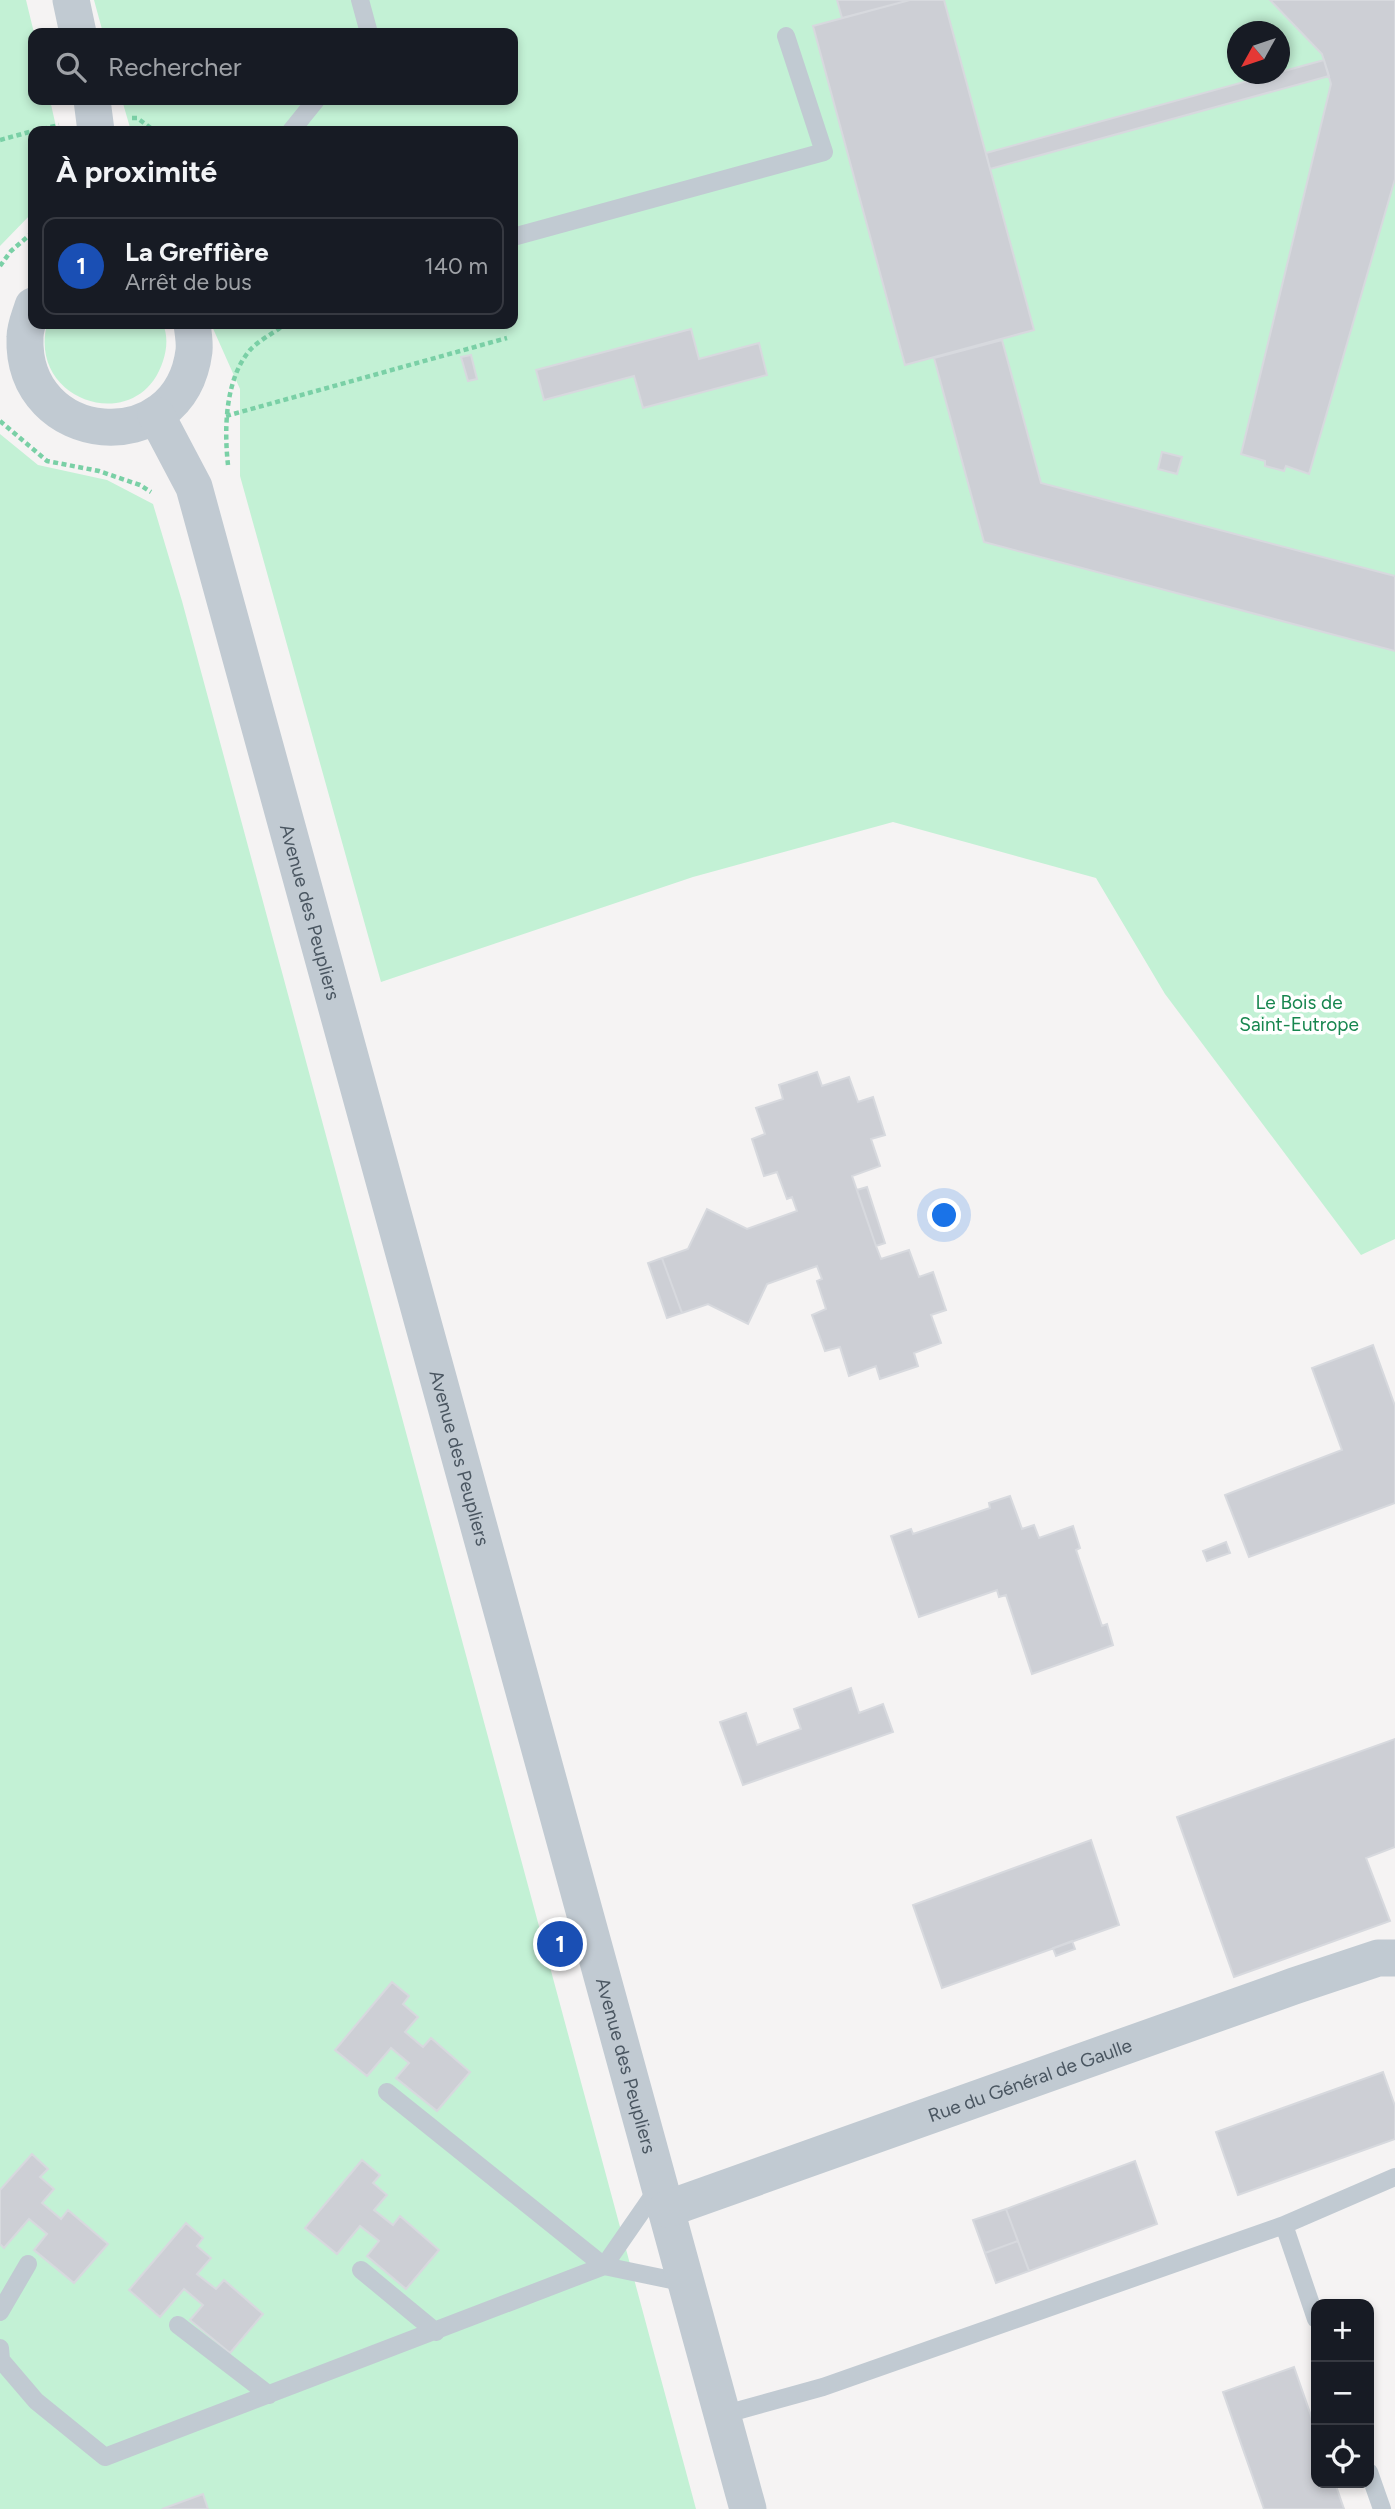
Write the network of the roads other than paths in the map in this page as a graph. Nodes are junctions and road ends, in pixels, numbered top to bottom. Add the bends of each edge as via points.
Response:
1 (71, 0) edge
2 (360, 0) edge
3 (77, 28) edge
4 (368, 28) edge
5 (786, 36) dead end
6 (90, 105) edge
7 (312, 105) edge
8 (79, 126) edge
9 (295, 126) edge
10 (518, 236) edge
11 (28, 325) edge
12 (192, 329) edge
13 (156, 415) junction
14 (1395, 1958) edge
15 (387, 2092) dead end
16 (1395, 2177) edge
17 (663, 2197) junction
18 (1284, 2225) junction
19 (28, 2264) dead end
20 (604, 2266) junction
21 (361, 2270) dead end
22 (686, 2283) junction
23 (1311, 2304) edge
24 (0, 2312) edge
25 (178, 2325) dead end
26 (436, 2332) junction
27 (0, 2348) edge
28 (269, 2395) junction
29 (722, 2415) junction
30 (1374, 2487) edge
31 (748, 2509) edge
32 (1381, 2509) edge

1 - 3 street
2 - 4 lane
5 - 10 lane via 824,152
6 - 8 street
7 - 9 lane
11 - 13 street via 28,366 39,390 57,410 80,423 106,428 132,426
12 - 13 street via 189,374 176,397
13 - 17 street, Avenue des Peupliers via 194,487
14 - 17 street, Rue du Général de Gaulle via 1378,1958
15 - 20 lane
16 - 18 lane
17 - 20 lane
17 - 22 street, Avenue des Peupliers
18 - 23 lane
18 - 29 lane via 823,2387
19 - 24 lane
20 - 22 lane
20 - 26 lane
21 - 26 lane
22 - 29 street, Avenue des Peupliers
25 - 28 lane
26 - 28 lane
27 - 28 lane via 1,2360 36,2401 105,2457
29 - 31 street, Avenue des Peupliers
30 - 32 lane

